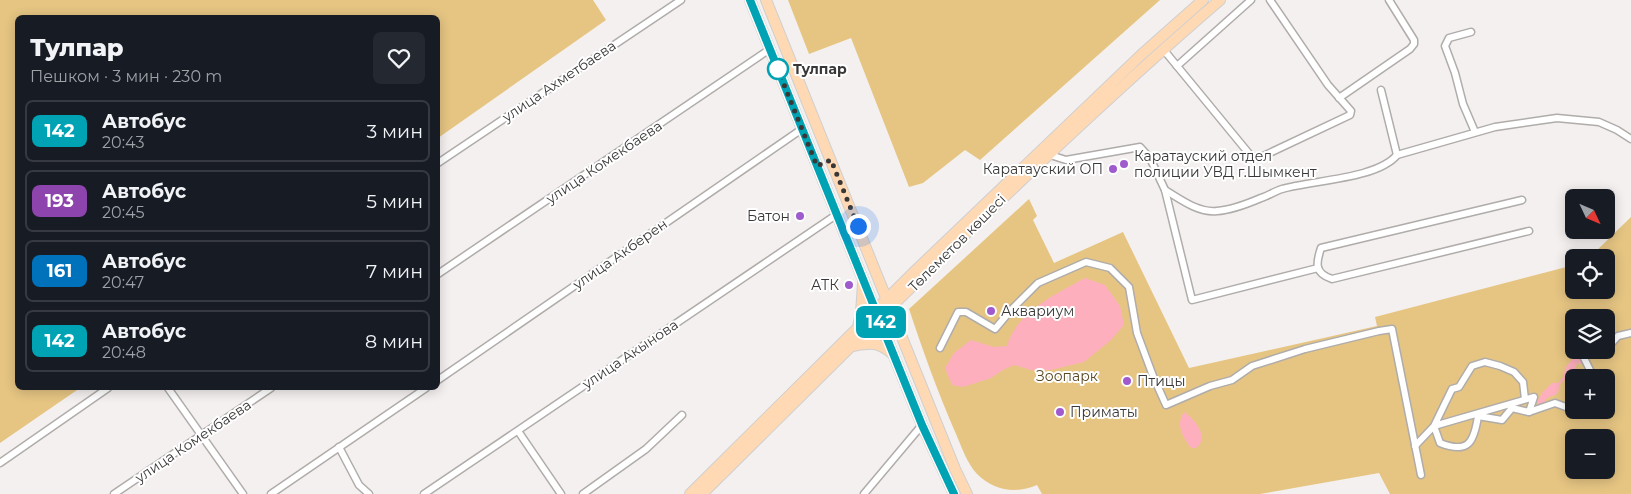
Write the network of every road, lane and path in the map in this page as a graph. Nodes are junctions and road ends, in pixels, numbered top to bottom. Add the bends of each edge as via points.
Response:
1 (682, 0) edge
2 (750, 0) edge
3 (766, 0) edge
4 (1203, 0) edge
5 (1220, 0) edge
6 (1252, 0) edge
7 (1270, 0) edge
8 (1389, 0) edge
9 (1471, 32) dead end
10 (770, 49) junction
11 (1163, 49) junction
12 (1177, 66) junction
13 (1381, 90) dead end
14 (1339, 98) junction
15 (802, 129) junction
16 (1475, 132) junction
17 (1631, 139) edge
18 (1047, 154) junction
19 (1397, 155) junction
20 (831, 160) junction
21 (440, 162) edge
22 (817, 166) junction
23 (1165, 190) junction
24 (1522, 200) dead end
25 (836, 215) junction
26 (1529, 231) dead end
27 (1318, 268) junction
28 (440, 273) edge
29 (863, 278) junction
30 (889, 302) junction
31 (878, 314) junction
32 (858, 326) junction
33 (1631, 333) edge
34 (1615, 339) edge
35 (852, 346) junction
36 (940, 348) dead end
37 (894, 355) junction
38 (440, 379) edge
39 (105, 390) edge
40 (169, 390) edge
41 (268, 390) edge
42 (423, 390) edge
43 (1525, 399) junction
44 (1565, 407) edge
45 (1529, 412) junction
46 (682, 415) dead end
47 (922, 425) junction
48 (1434, 426) junction
49 (518, 431) junction
50 (201, 435) junction
51 (1415, 446) junction
52 (339, 447) junction
53 (0, 463) edge
54 (1421, 476) dead end
55 (114, 494) edge
56 (244, 494) edge
57 (271, 494) edge
58 (369, 494) edge
59 (424, 494) edge
60 (561, 494) edge
61 (582, 494) edge
62 (690, 494) edge
63 (702, 494) edge
64 (864, 494) edge
65 (954, 494) edge
66 (967, 494) edge

1 - 21 street, улица Ахметбаева
2 - 10 main road
3 - 20 main road
4 - 30 main road, Төлеметов көшесі via 1141,55
5 - 11 main road, Төлеметов көшесі
6 - 12 street
7 - 14 street
8 - 14 street via 1414,44
9 - 16 street via 1449,38 1445,46
10 - 15 main road
10 - 28 street, улица Комекбаева
11 - 12 street
11 - 18 main road, Төлеметов көшесі
12 - 14 street via 1251,156 1259,158 1350,115 1351,111
13 - 19 street
15 - 22 main road
15 - 38 street, улица Акберен
16 - 17 street via 1495,126 1557,118 1599,122
16 - 19 street
18 - 23 street via 1066,160 1140,147 1150,158
18 - 30 main road, Төлеметов көшесі
19 - 23 street via 1382,167 1279,190 1216,211 1201,210
20 - 22 main road
20 - 30 main road
22 - 25 main road
23 - 27 street via 1192,300
24 - 27 street via 1321,248
25 - 29 main road
25 - 49 street, улица Акынова
26 - 27 street via 1332,279
29 - 31 main road
29 - 32 main road
30 - 31 main road, Төлеметов көшесі
30 - 66 main road
31 - 32 main road, Төлеметов көшесі
31 - 35 main road, Төлеметов көшесі
31 - 37 main road
32 - 62 main road, Төлеметов көшесі
33 - 34 street
35 - 37 main road via 874,343
35 - 63 main road, Төлеметов көшесі
36 - 51 street via 958,312 966,312 996,329 1038,283 1086,262 1110,268 1128,287 1137,333 1166,405 1232,380 1252,366 1305,349 1392,329
37 - 47 main road
39 - 53 street
40 - 50 street
41 - 50 street, улица Комекбаева
42 - 52 street
43 - 45 street via 1534,396
43 - 48 street
43 - 48 street via 1523,382 1514,372 1485,362 1472,366 1459,387 1452,389
44 - 45 street via 1555,403
45 - 48 street via 1512,408 1502,420 1478,416 1475,434 1469,444 1454,448 1440,443
46 - 61 street via 646,449
47 - 64 street
47 - 65 main road
48 - 51 street
49 - 59 street, улица Акынова
49 - 60 street
50 - 55 street, улица Комекбаева
50 - 56 street
51 - 54 street
52 - 57 street
52 - 58 street via 359,484

